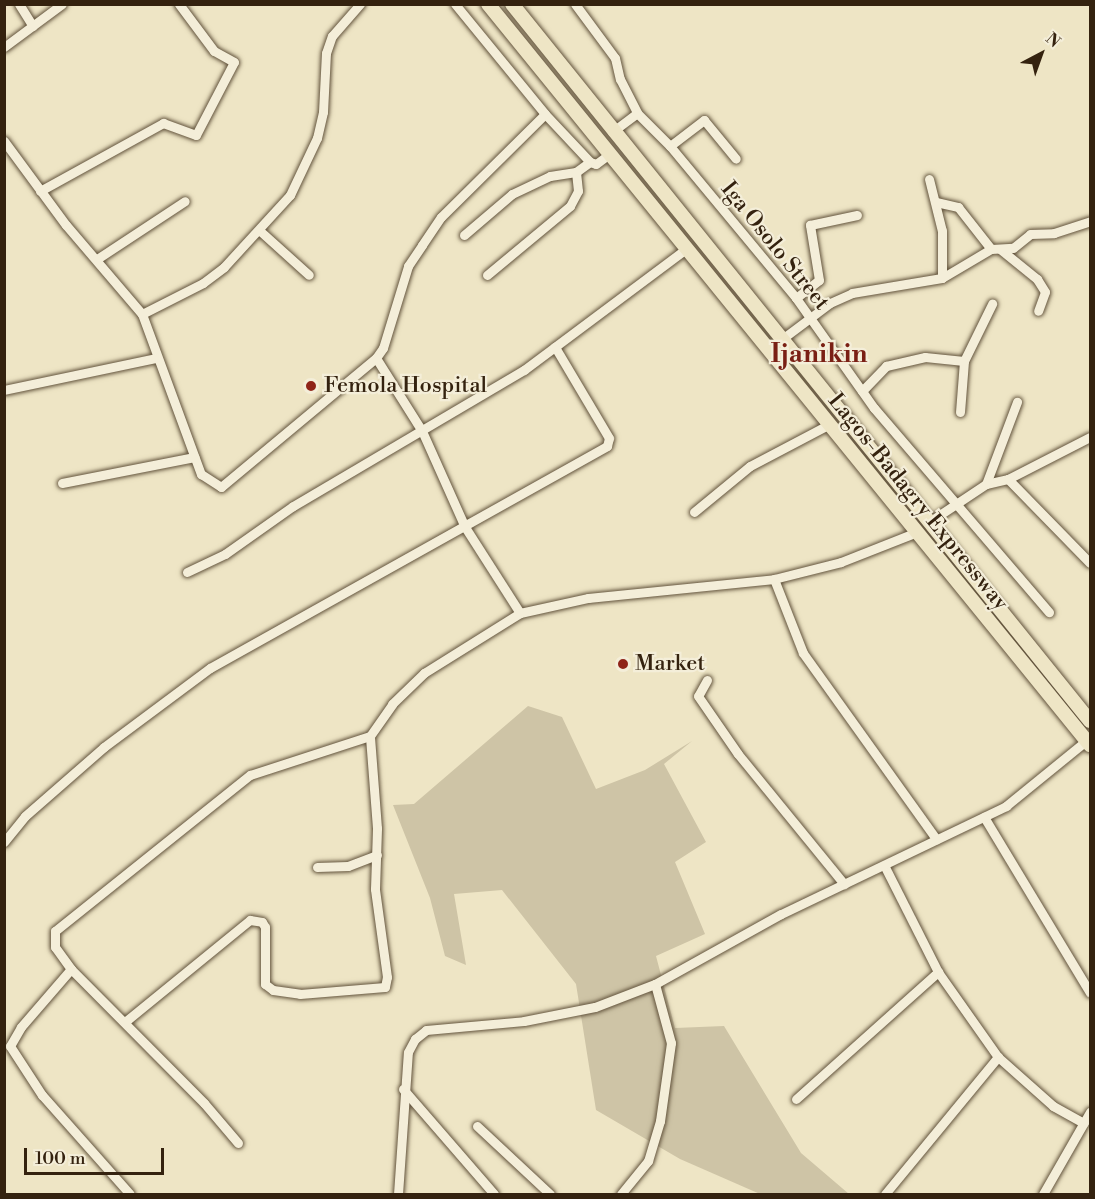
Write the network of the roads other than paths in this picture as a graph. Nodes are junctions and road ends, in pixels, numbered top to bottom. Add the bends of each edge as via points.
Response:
1 (19, 4) edge
2 (62, 4) edge
3 (178, 4) edge
4 (360, 4) edge
5 (455, 4) edge
6 (488, 4) edge
7 (512, 4) edge
8 (575, 4) edge
9 (33, 26) junction
10 (4, 47) edge
11 (637, 113) junction
12 (545, 114) junction
13 (612, 132) junction
14 (5, 144) edge
15 (670, 146) junction
16 (608, 155) junction
17 (736, 159) dead end
18 (590, 162) junction
19 (576, 172) junction
20 (930, 179) dead end
21 (40, 191) junction
22 (185, 201) dead end
23 (936, 202) junction
24 (857, 215) dead end
25 (1090, 221) edge
26 (259, 230) junction
27 (464, 235) dead end
28 (686, 249) junction
29 (996, 249) junction
30 (97, 259) junction
31 (309, 275) dead end
32 (487, 275) dead end
33 (942, 278) junction
34 (796, 298) junction
35 (992, 304) dead end
36 (1038, 311) dead end
37 (142, 314) junction
38 (810, 320) junction
39 (782, 339) junction
40 (555, 347) junction
41 (156, 358) junction
42 (376, 358) junction
43 (964, 361) junction
44 (4, 390) edge
45 (862, 391) junction
46 (1017, 402) dead end
47 (960, 412) dead end
48 (828, 425) junction
49 (422, 431) junction
50 (1090, 437) edge
51 (194, 457) junction
52 (1008, 479) junction
53 (62, 483) dead end
54 (986, 484) junction
55 (956, 507) junction
56 (694, 512) dead end
57 (930, 522) junction
58 (465, 527) junction
59 (916, 532) junction
60 (1090, 563) edge
61 (187, 572) dead end
62 (774, 579) junction
63 (1049, 612) dead end
64 (520, 613) junction
65 (707, 680) dead end
66 (1090, 721) edge
67 (370, 736) junction
68 (1089, 743) edge
69 (984, 817) junction
70 (936, 839) junction
71 (4, 842) edge
72 (377, 855) junction
73 (317, 867) dead end
74 (885, 867) junction
75 (844, 884) junction
76 (71, 969) junction
77 (938, 972) junction
78 (655, 984) junction
79 (1090, 993) edge
80 (126, 1021) junction
81 (998, 1058) junction
82 (403, 1089) junction
83 (796, 1099) dead end
84 (1090, 1112) edge
85 (1084, 1123) junction
86 (477, 1126) dead end
87 (237, 1143) dead end
88 (130, 1194) edge
89 (398, 1194) edge
90 (494, 1194) edge
91 (550, 1194) edge
92 (621, 1194) edge
93 (885, 1194) edge
94 (1043, 1194) edge

1 - 9 street
2 - 9 street
3 - 21 street via 214,51 234,62 196,135 163,123
4 - 26 street via 336,30 326,53 323,112 307,165 290,195
5 - 12 street
6 - 16 highway, Lagos-Badagry Expressway
7 - 13 highway, Lagos-Badagry Expressway
8 - 11 street, Iga Osolo Street via 615,58 620,80
9 - 10 street
11 - 13 street
11 - 15 street, Iga Osolo Street
12 - 18 street
12 - 42 street via 441,217 408,266 383,348
13 - 39 highway, Lagos-Badagry Expressway
14 - 21 street
15 - 17 street via 704,120
15 - 34 street, Iga Osolo Street
16 - 18 street via 596,164
16 - 28 highway, Lagos-Badagry Expressway
18 - 19 street
19 - 27 street via 550,176 512,194
19 - 32 street via 578,192 570,206
20 - 23 street
21 - 30 street
22 - 30 street
23 - 29 street via 958,207
23 - 33 street via 942,231
24 - 34 street via 810,225 819,280
25 - 29 street via 1054,233 1030,234 1013,248
26 - 31 street
26 - 37 street via 203,283
28 - 40 street
28 - 48 highway, Lagos-Badagry Expressway
29 - 33 street
29 - 36 street via 1037,279 1047,296
30 - 37 street
33 - 38 street via 852,292 830,303
34 - 38 street, Iga Osolo Street
35 - 43 street
37 - 41 street
38 - 39 street
38 - 45 street, Iga Osolo Street
39 - 57 highway, Lagos-Badagry Expressway
40 - 49 street
40 - 58 street via 609,443
41 - 44 street
41 - 51 street
42 - 49 street
42 - 51 street via 228,484 211,485
43 - 45 street via 925,357 886,366
43 - 47 street
45 - 55 street, Iga Osolo Street
46 - 54 street
48 - 56 street via 750,466
48 - 59 highway, Lagos-Badagry Expressway
49 - 58 street
49 - 61 street via 293,506 225,554
50 - 52 street
51 - 53 street
52 - 54 street
52 - 60 street
54 - 55 street
55 - 57 street
55 - 63 street, Iga Osolo Street
57 - 66 highway, Lagos-Badagry Expressway
58 - 64 street
58 - 71 street via 201,674 87,762 25,816
59 - 62 street via 841,562
59 - 68 highway, Lagos-Badagry Expressway
62 - 64 street via 588,598
62 - 70 street via 803,653
64 - 67 street via 424,673 392,704
65 - 75 street via 698,696 738,754
67 - 72 street
67 - 76 street via 250,776 199,814 151,857 55,931 55,948
68 - 69 street via 1006,806
69 - 70 street
69 - 79 street
70 - 74 street
72 - 73 street via 357,864
72 - 80 street via 375,890 387,982 382,989 344,988 300,994 273,990 265,984 265,927 262,922 250,920
74 - 75 street
74 - 77 street
75 - 78 street
76 - 80 street
76 - 88 street via 21,1027 10,1046 42,1095
77 - 81 street
77 - 83 street
78 - 82 street via 595,1007 524,1021 431,1027 411,1046
78 - 92 street via 670,1042 660,1121 648,1161
80 - 87 street
81 - 85 street via 1053,1106
81 - 93 street
82 - 89 street
82 - 90 street
84 - 85 street
85 - 94 street
86 - 91 street

